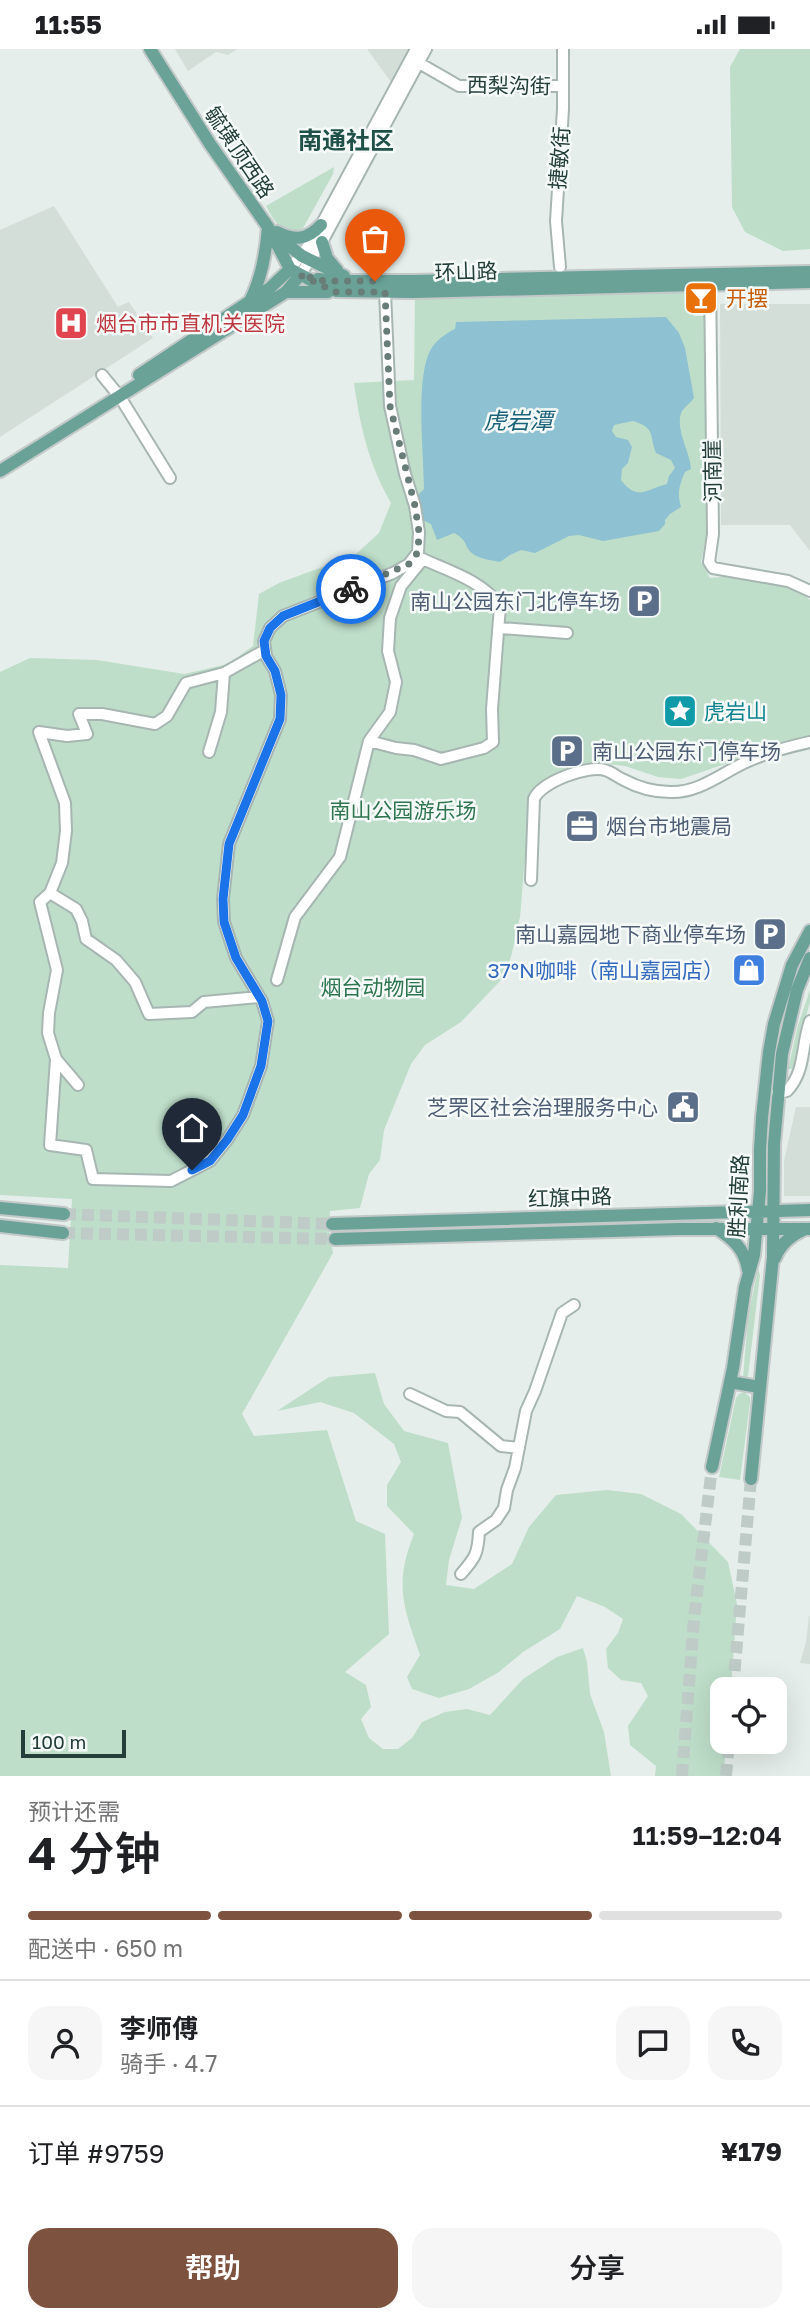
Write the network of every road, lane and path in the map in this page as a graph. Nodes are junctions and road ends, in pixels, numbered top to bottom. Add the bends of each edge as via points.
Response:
1 (150, 49) edge
2 (416, 49) edge
3 (426, 49) edge
4 (564, 49) edge
5 (419, 63) junction
6 (563, 86) junction
7 (321, 225) junction
8 (268, 227) junction
9 (322, 242) junction
10 (306, 259) junction
11 (560, 267) dead end
12 (295, 272) junction
13 (810, 272) edge
14 (350, 278) junction
15 (710, 278) junction
16 (810, 282) edge
17 (286, 292) junction
18 (336, 292) junction
19 (385, 292) junction
20 (249, 302) junction
21 (102, 375) dead end
22 (117, 394) junction
23 (0, 463) edge
24 (0, 471) edge
25 (170, 478) dead end
26 (419, 558) junction
27 (810, 591) edge
28 (500, 628) junction
29 (567, 632) dead end
30 (265, 650) junction
31 (224, 673) junction
32 (369, 741) junction
33 (810, 742) edge
34 (209, 752) dead end
35 (531, 880) dead end
36 (50, 893) junction
37 (810, 931) edge
38 (810, 958) edge
39 (277, 979) dead end
40 (259, 997) junction
41 (810, 1021) edge
42 (55, 1059) junction
43 (78, 1085) dead end
44 (778, 1093) junction
45 (0, 1208) edge
46 (773, 1210) junction
47 (810, 1210) edge
48 (757, 1211) junction
49 (64, 1214) tunnel mouth
50 (332, 1224) tunnel mouth
51 (0, 1226) edge
52 (716, 1228) junction
53 (757, 1228) junction
54 (774, 1229) junction
55 (808, 1229) edge
56 (63, 1233) tunnel mouth
57 (335, 1239) tunnel mouth
58 (771, 1269) junction
59 (748, 1276) junction
60 (574, 1305) dead end
61 (730, 1382) junction
62 (759, 1387) junction
63 (410, 1394) dead end
64 (519, 1448) junction
65 (712, 1467) tunnel mouth
66 (751, 1479) tunnel mouth
67 (461, 1574) dead end

1 - 8 main road, 毓璜顶西路
2 - 7 street
3 - 5 street
4 - 6 street, 捷敏街
5 - 6 street, 西梨沟街 via 459,86
5 - 9 street
6 - 11 street, 捷敏街 via 556,222
7 - 8 main road via 312,235 295,238
7 - 10 street
8 - 10 main road, 环山路
8 - 12 main road, 毓璜顶西路
8 - 20 main road via 261,271
9 - 10 street
9 - 14 main road via 334,269
10 - 12 street
10 - 14 main road, 环山路
12 - 14 main road, 环山路 via 324,281
12 - 17 main road
12 - 18 main road, 环山路
12 - 20 main road
13 - 15 main road, 环山路
14 - 15 main road, 环山路
15 - 16 main road, 环山路
15 - 19 main road, 环山路
15 - 27 street, 河南崖 via 713,534 709,562 713,569 788,581
17 - 18 main road
17 - 22 main road
18 - 19 main road, 环山路
19 - 26 street via 390,406 416,513
20 - 22 main road
21 - 22 street
22 - 23 main road
22 - 24 main road
22 - 25 street
26 - 28 street via 493,596 500,606
26 - 30 street via 393,573 283,616 270,628
26 - 32 street via 401,586 390,618 388,651 396,682 390,712
28 - 29 street
28 - 32 street via 493,742 441,759
30 - 31 street
30 - 40 street via 281,695 280,719 229,844 223,899 224,922 236,958
31 - 34 street via 221,712
31 - 36 street via 186,683 167,716 155,723 79,714 87,734 39,732 65,803 62,863
32 - 39 street via 340,857 295,917
33 - 35 street via 757,758 697,789 680,792 633,785 600,769 545,785 534,799
36 - 40 street via 76,909 86,939 129,974 149,1014 192,1012 204,1002
36 - 42 street via 40,902 57,970 48,1033
37 - 48 main road, 胜利南路 via 792,965 771,1043
38 - 44 main road, 胜利南路 via 790,1012
40 - 42 street via 268,1021 261,1066 243,1115 210,1161 171,1181 93,1179 86,1150 50,1146
41 - 44 street via 799,1073 787,1091
42 - 43 street
44 - 46 main road, 胜利南路
45 - 49 main road
46 - 47 main road, 红旗中路
46 - 48 main road, 红旗中路
46 - 54 main road, 胜利南路
48 - 50 main road, 红旗中路
48 - 53 main road, 胜利南路
51 - 56 main road
52 - 53 main road, 红旗中路
52 - 57 main road, 红旗中路
52 - 59 main road via 739,1246
53 - 54 main road, 红旗中路
53 - 59 main road, 胜利南路
54 - 55 main road, 红旗中路
54 - 58 main road, 胜利南路
55 - 58 main road via 783,1245
58 - 62 main road, 胜利南路
59 - 61 main road, 胜利南路
60 - 64 street via 562,1313 526,1411
61 - 62 main road
61 - 65 main road, 胜利南路
62 - 66 main road, 胜利南路
63 - 64 street via 446,1412 460,1412 500,1446
64 - 67 street via 504,1508 479,1532 478,1549

